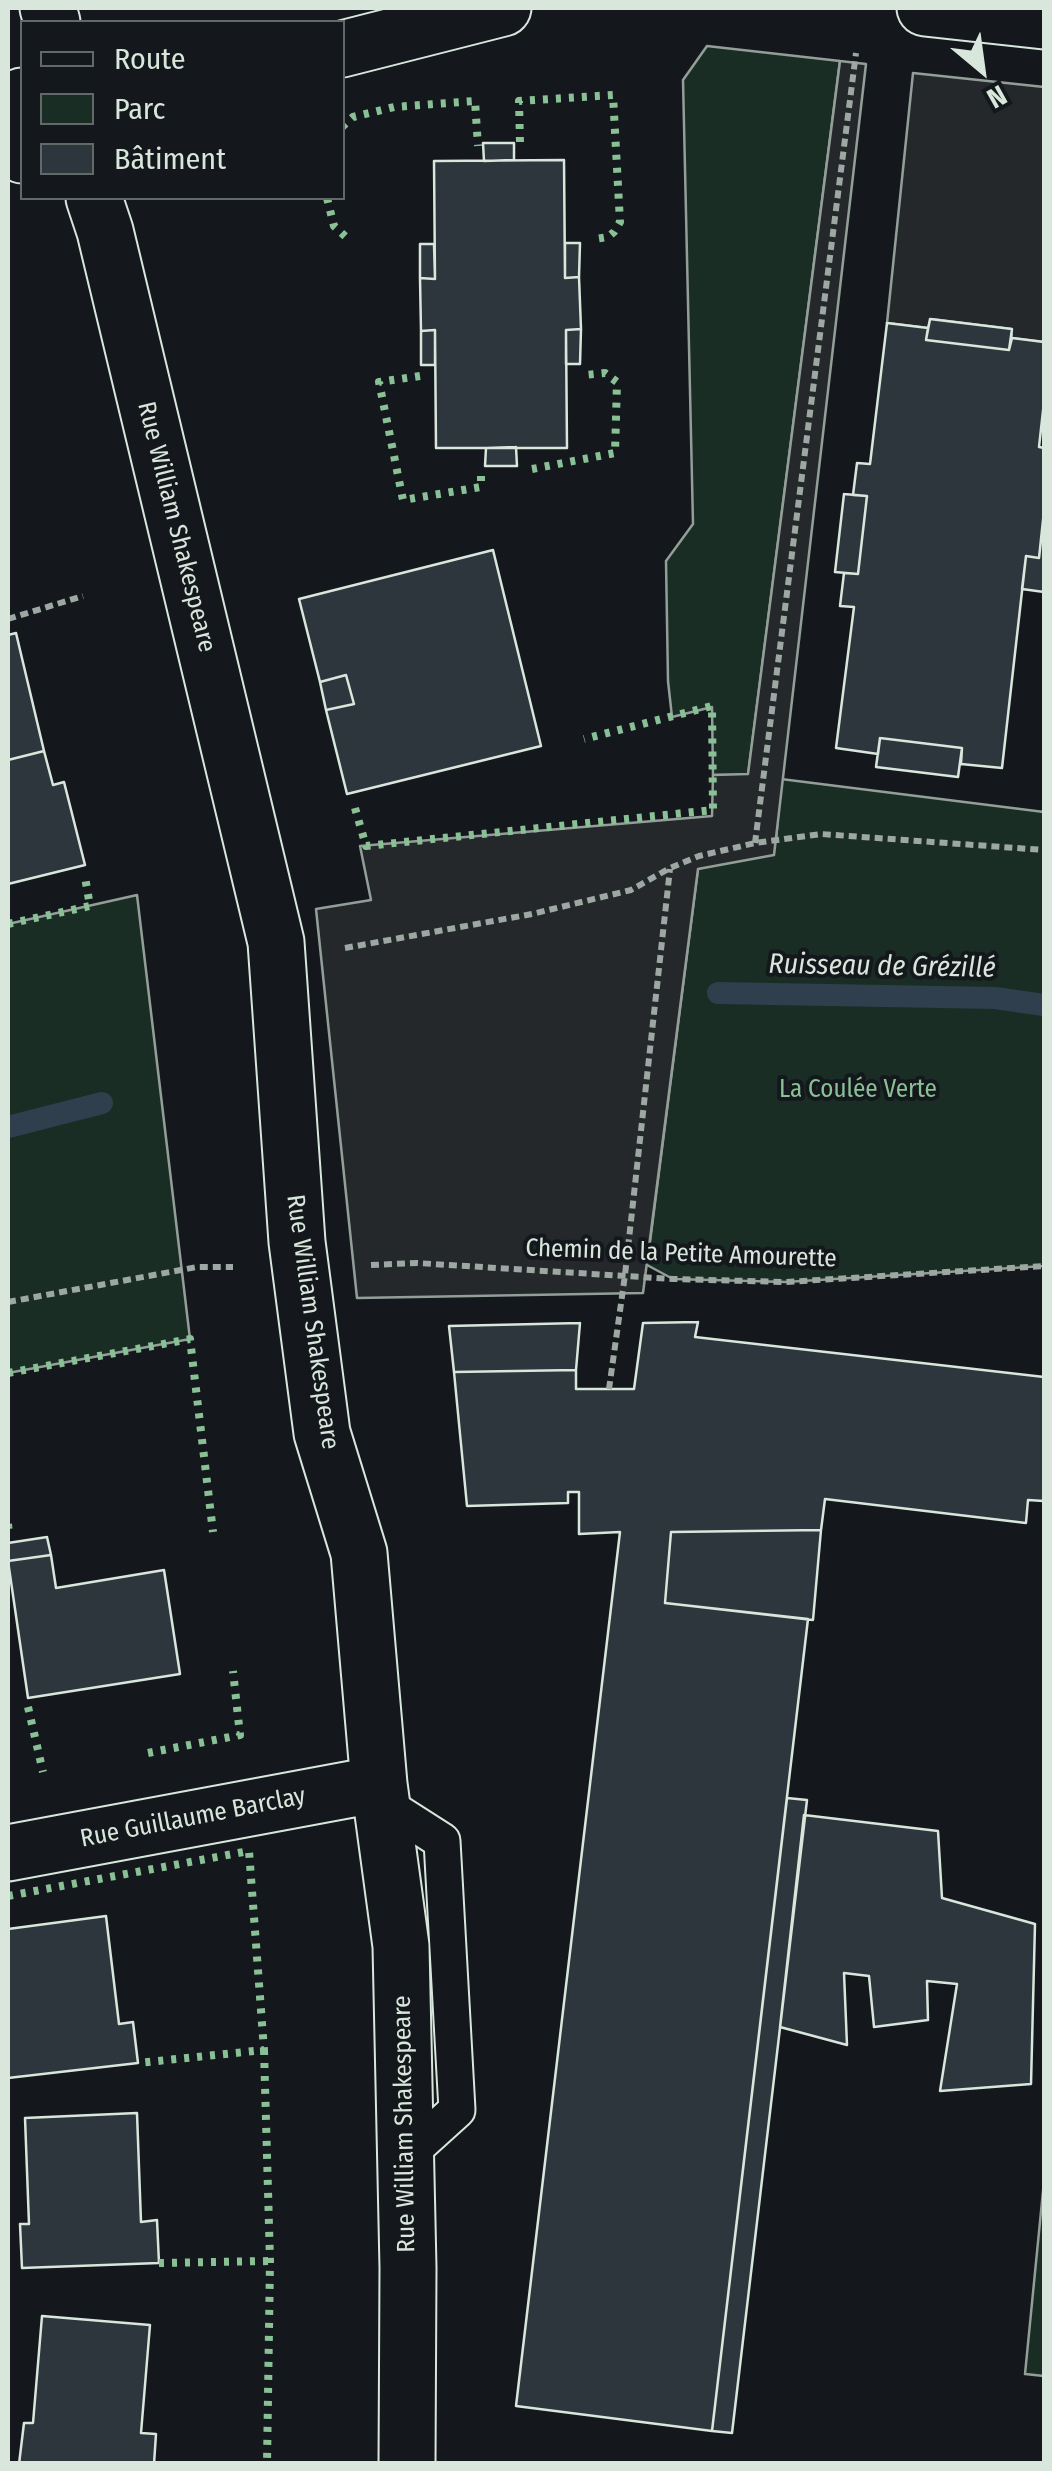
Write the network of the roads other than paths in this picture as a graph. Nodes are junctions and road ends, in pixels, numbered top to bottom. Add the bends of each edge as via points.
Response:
1 (502, 8) edge
2 (925, 8) edge
3 (1044, 22) edge
4 (345, 49) edge
5 (95, 200) edge
6 (380, 1793) junction
7 (8, 1853) edge
8 (407, 2464) edge

1 - 4 street
2 - 3 street
5 - 6 street, Rue William Shakespeare via 276,942 297,1242 322,1433 359,1554
6 - 7 street, Rue Guillaume Barclay
6 - 8 street, Rue William Shakespeare via 401,1946

